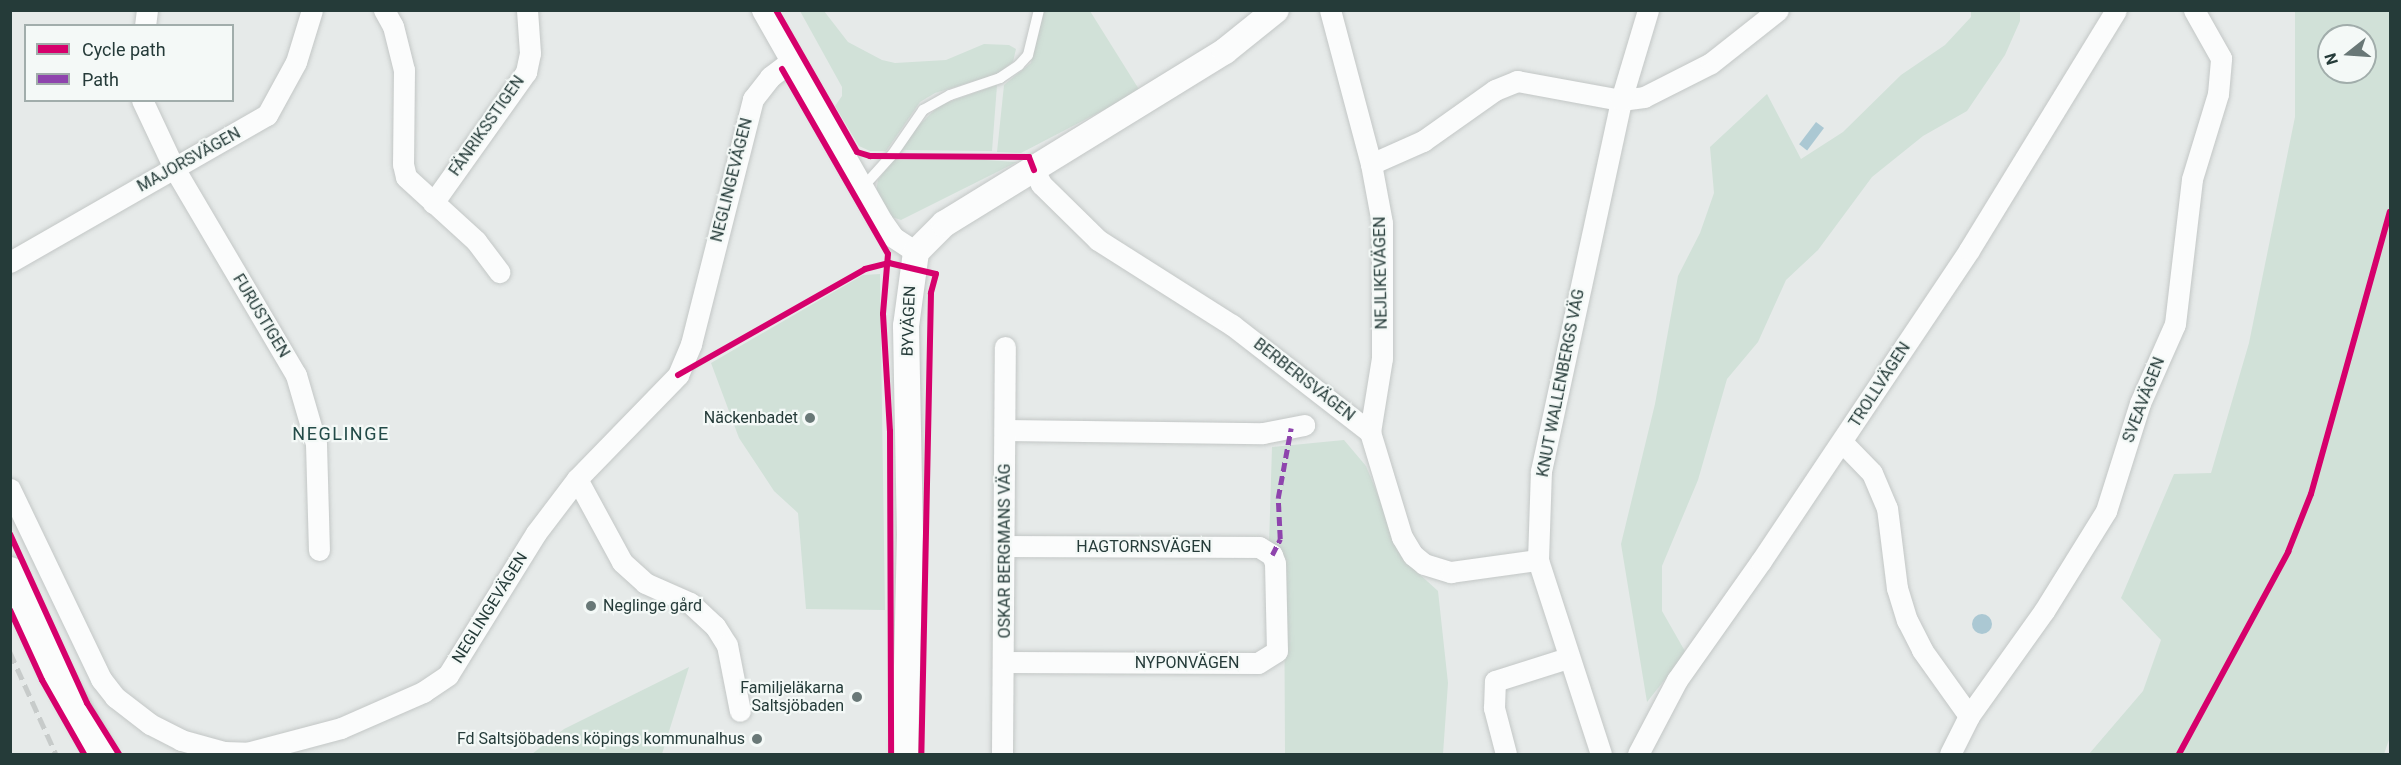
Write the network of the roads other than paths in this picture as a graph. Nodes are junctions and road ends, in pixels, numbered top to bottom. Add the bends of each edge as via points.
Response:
1 (312, 10) edge
2 (384, 10) edge
3 (527, 10) edge
4 (762, 10) edge
5 (1039, 10) edge
6 (1276, 10) edge
7 (1330, 10) edge
8 (1648, 10) edge
9 (1778, 10) edge
10 (2116, 10) edge
11 (2194, 10) edge
12 (789, 62) junction
13 (1621, 100) junction
14 (143, 102) edge
15 (1371, 164) junction
16 (174, 168) junction
17 (1034, 170) junction
18 (863, 187) junction
19 (433, 203) junction
20 (916, 252) junction
21 (10, 262) edge
22 (499, 272) dead end
23 (1005, 347) dead end
24 (1304, 425) dead end
25 (1005, 430) junction
26 (1370, 432) junction
27 (1842, 442) junction
28 (577, 478) junction
29 (10, 489) edge
30 (1006, 546) junction
31 (319, 550) dead end
32 (1538, 560) junction
33 (1275, 563) joint
34 (10, 572) edge
35 (1568, 658) junction
36 (1004, 662) junction
37 (740, 711) dead end
38 (1969, 716) junction
39 (102, 754) edge
40 (905, 754) edge
41 (1002, 754) edge
42 (1506, 754) edge
43 (1601, 754) edge
44 (1638, 754) edge
45 (1950, 754) edge

1 - 16 street, MAJORSVÄGEN via 296,62 267,115
2 - 19 street via 396,34 404,70 406,177
3 - 19 street, FÄNRIKSSTIGEN via 530,53 526,72
4 - 12 street
5 - 18 lane via 1028,55 1019,65 1000,78 950,95 923,110
6 - 17 street via 1225,51
7 - 15 street, NEJLIKEVÄGEN
8 - 13 street, KNUT WALLENBERGS VÄG
9 - 13 street via 1711,63 1652,94
10 - 27 street, TROLLVÄGEN via 1969,250
11 - 38 street, SVEAVÄGEN via 2221,58 2218,94 2192,179 2175,324 2140,403 2101,519 2044,610
12 - 18 street
12 - 28 street, NEGLINGEVÄGEN via 770,77 753,99 691,344 678,375
13 - 15 street via 1517,81 1495,90 1423,141
13 - 32 street, KNUT WALLENBERGS VÄG via 1548,430 1541,471
14 - 16 street, FURUSTIGEN
15 - 26 street, NEJLIKEVÄGEN via 1382,223 1384,303 1382,358
16 - 21 street, MAJORSVÄGEN
16 - 31 street, FURUSTIGEN via 296,375 316,444
17 - 20 street via 945,224
17 - 26 street, BERBERISVÄGEN via 1041,184 1098,240 1232,325
18 - 20 street via 893,237
19 - 22 street via 476,241
20 - 40 street, BYVÄGEN via 906,326 910,535
23 - 25 street, OSKAR BERGMANS VÄG
24 - 25 street via 1263,433
25 - 30 street, OSKAR BERGMANS VÄG
26 - 32 street, BERBERISVÄGEN via 1402,537 1424,564 1451,572
27 - 38 street via 1872,473 1887,508 1896,588 1907,620 1922,650
27 - 44 street, TROLLVÄGEN via 1677,680
28 - 29 street, NEGLINGEVÄGEN via 536,533 448,675 423,692 341,728 247,753 224,752 181,740 150,724 115,697 84,647
28 - 37 street via 622,562 645,583 690,603 712,621 727,645
30 - 33 street, HAGTORNSVÄGEN via 1258,547 1272,555
30 - 36 street, OSKAR BERGMANS VÄG
32 - 35 street, KNUT WALLENBERGS VÄG
33 - 36 street, NYPONVÄGEN via 1277,651 1270,660
34 - 39 main road via 56,673
35 - 42 street via 1495,681 1494,708
35 - 43 street, KNUT WALLENBERGS VÄG
36 - 41 street, OSKAR BERGMANS VÄG
38 - 45 street, SVEAVÄGEN

